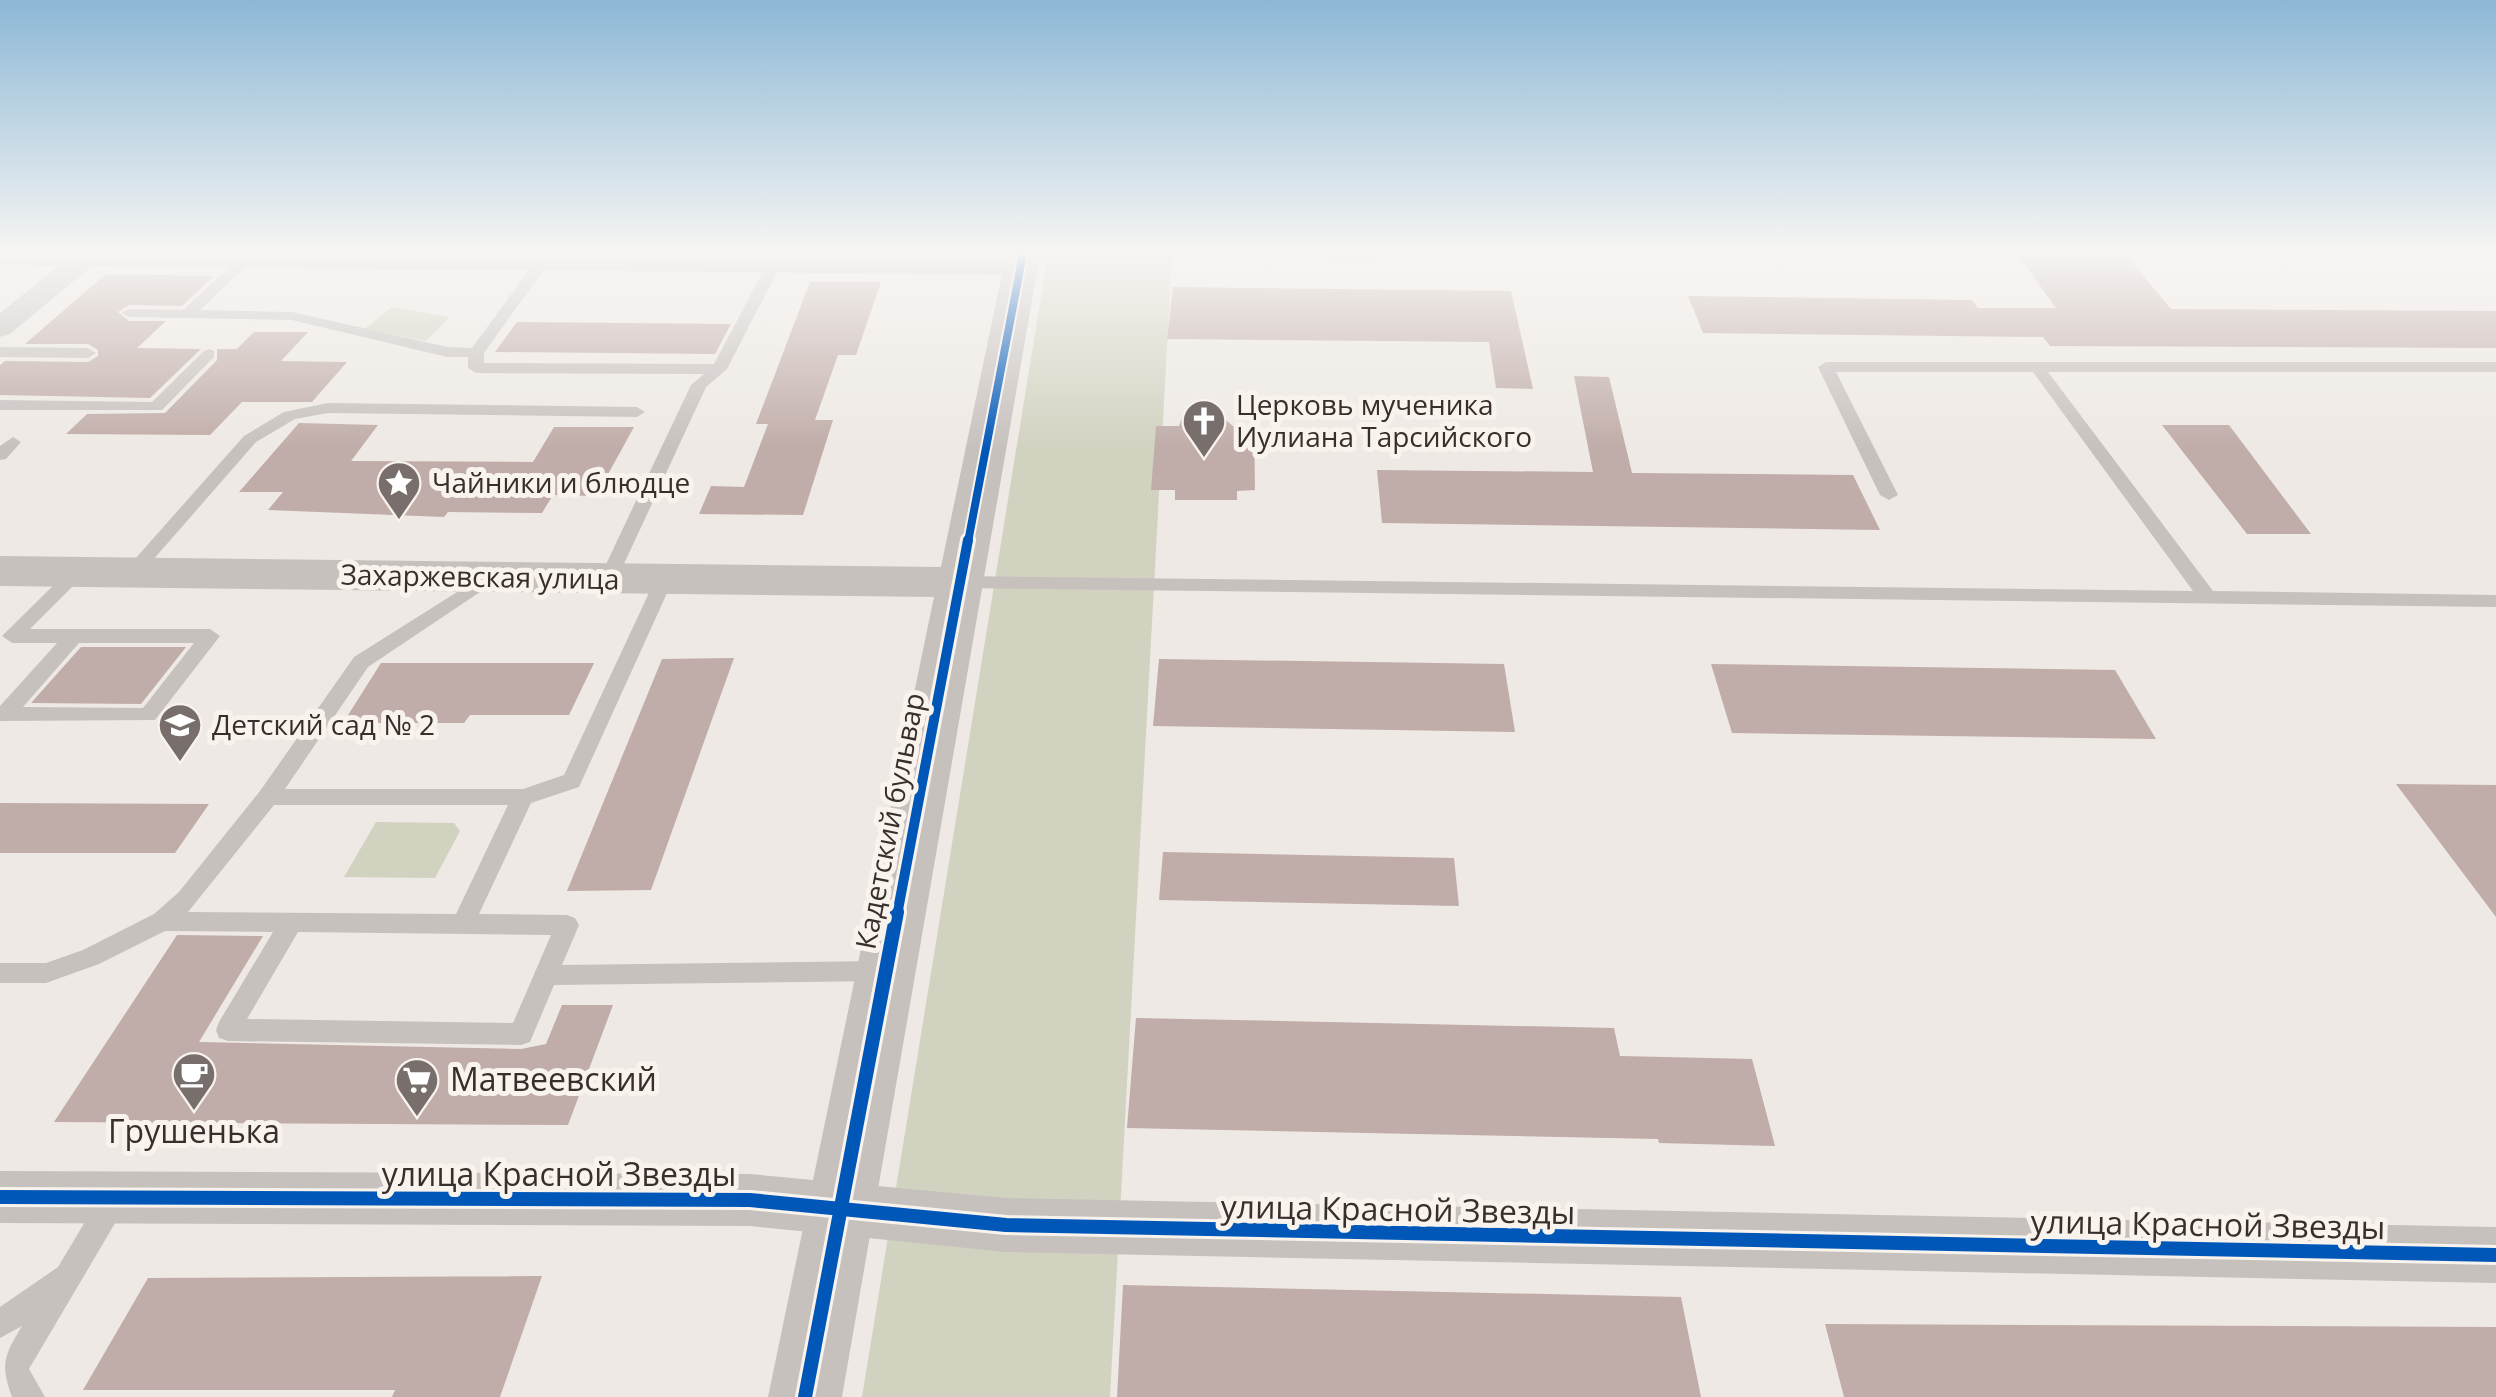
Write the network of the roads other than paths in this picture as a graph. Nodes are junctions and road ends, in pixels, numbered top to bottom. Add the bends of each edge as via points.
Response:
1 (306, 319) edge
2 (505, 319) edge
3 (755, 319) edge
4 (1011, 319) edge
5 (0, 352) edge
6 (88, 353) dead end
7 (210, 354) dead end
8 (476, 354) junction
9 (2037, 367) junction
10 (2496, 368) edge
11 (719, 370) junction
12 (0, 404) edge
13 (637, 412) dead end
14 (1889, 494) dead end
15 (0, 571) edge
16 (77, 572) junction
17 (133, 572) junction
18 (491, 577) junction
19 (608, 579) junction
20 (664, 580) junction
21 (960, 582) junction
22 (2207, 598) junction
23 (2496, 601) edge
24 (74, 636) junction
25 (6, 643) edge
26 (3, 714) edge
27 (268, 797) junction
28 (523, 797) junction
29 (162, 921) junction
30 (291, 923) junction
31 (462, 924) junction
32 (884, 972) junction
33 (0, 973) edge
34 (546, 975) junction
35 (0, 1197) edge
36 (114, 1198) junction
37 (841, 1212) junction
38 (2496, 1255) edge
39 (68, 1277) junction
40 (0, 1324) edge
41 (30, 1397) edge
42 (805, 1397) edge

1 - 8 lane
2 - 8 lane
3 - 11 lane
4 - 21 street, Кадетский бульвар
5 - 6 lane
7 - 12 lane via 156,407
8 - 11 lane via 476,368
9 - 10 lane
9 - 14 lane via 1826,368
9 - 22 lane
11 - 19 lane via 699,386
13 - 17 lane via 328,408 290,415 250,439
15 - 16 street, Захаржевская улица
16 - 17 street, Захаржевская улица
16 - 25 lane
17 - 18 street, Захаржевская улица
18 - 19 street, Захаржевская улица
18 - 27 lane via 361,662
19 - 20 street, Захаржевская улица
20 - 21 street, Захаржевская улица
20 - 28 lane via 572,782
21 - 22 lane
21 - 32 street, Кадетский бульвар
22 - 23 lane
24 - 25 lane
24 - 26 lane
24 - 26 lane via 210,636 148,716
27 - 28 lane
27 - 29 lane
28 - 31 lane
29 - 30 lane
29 - 33 lane via 46,973
30 - 31 lane
30 - 34 lane via 228,1030 521,1034
31 - 34 lane via 567,925
32 - 34 lane
32 - 37 street, Кадетский бульвар
35 - 36 street, улица Красной Звезды
36 - 37 street, улица Красной Звезды via 750,1200
36 - 39 lane
37 - 38 street, улица Красной Звезды via 950,1223 1350,1235
37 - 42 street, Кадетский бульвар
39 - 40 lane
39 - 41 lane via 12,1370

